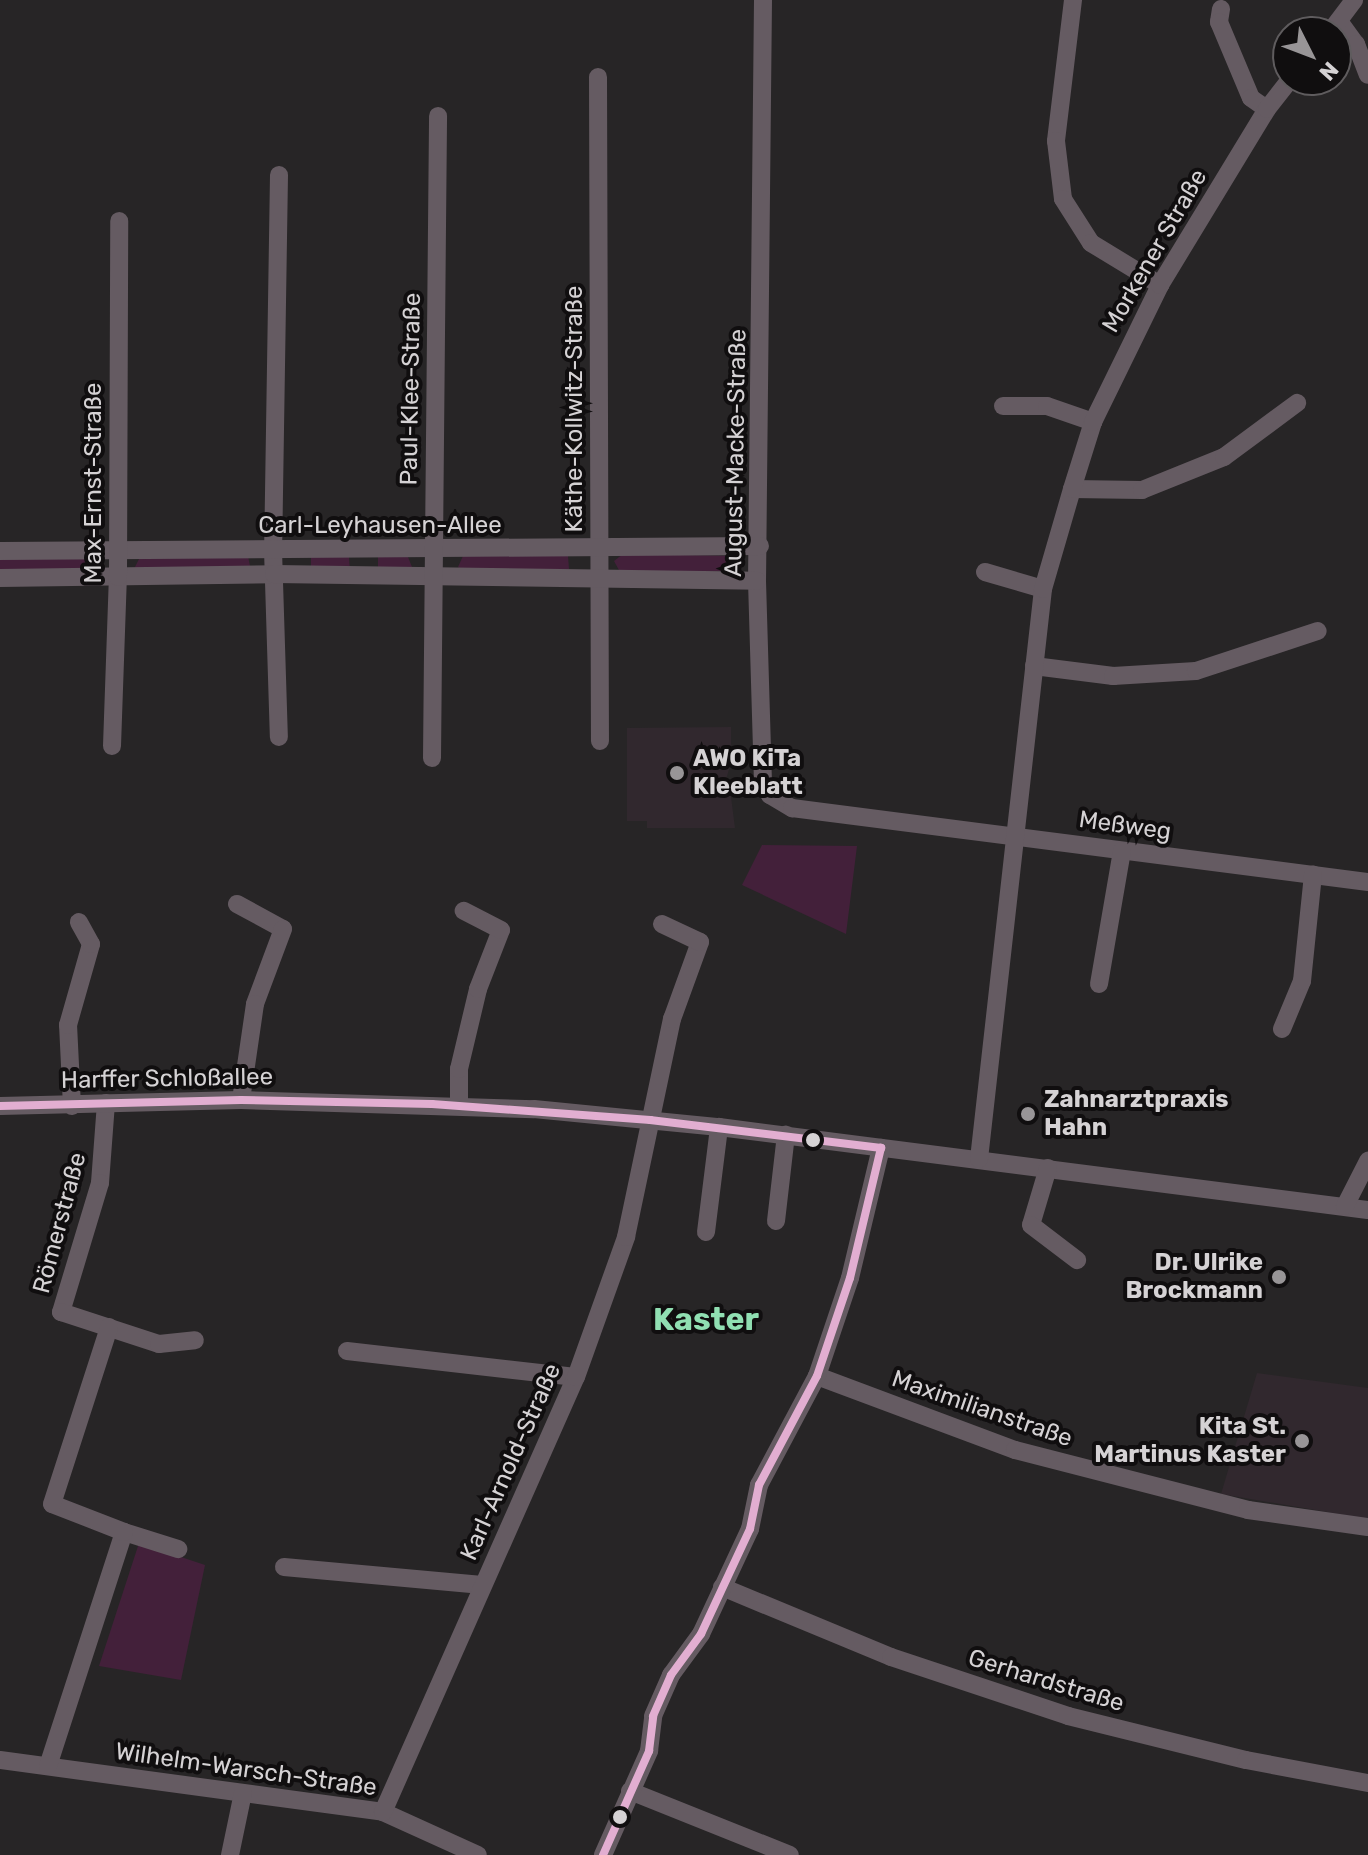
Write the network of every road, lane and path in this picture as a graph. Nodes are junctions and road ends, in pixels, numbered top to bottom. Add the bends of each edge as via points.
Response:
1 (763, 0) edge
2 (1073, 0) edge
3 (1354, 0) edge
4 (1221, 9) dead end
5 (1342, 16) edge
6 (1352, 41) edge
7 (1368, 75) edge
8 (598, 77) dead end
9 (1277, 96) edge
10 (1267, 109) junction
11 (438, 116) dead end
12 (279, 175) dead end
13 (119, 221) dead end
14 (1160, 285) junction
15 (1297, 403) dead end
16 (1003, 406) dead end
17 (1093, 422) junction
18 (1072, 489) junction
19 (760, 546) junction
20 (273, 550) junction
21 (433, 550) junction
22 (598, 550) junction
23 (0, 551) edge
24 (119, 552) junction
25 (985, 572) dead end
26 (274, 574) junction
27 (118, 577) junction
28 (434, 577) junction
29 (0, 578) edge
30 (599, 580) junction
31 (757, 581) junction
32 (1043, 589) junction
33 (1318, 631) dead end
34 (1034, 666) junction
35 (279, 737) dead end
36 (600, 741) dead end
37 (112, 746) dead end
38 (432, 758) dead end
39 (876, 816) joint
40 (1017, 835) junction
41 (1122, 851) junction
42 (1313, 875) junction
43 (1368, 882) edge
44 (237, 904) dead end
45 (464, 911) dead end
46 (79, 922) dead end
47 (662, 924) dead end
48 (1099, 984) dead end
49 (1282, 1029) dead end
50 (241, 1100) junction
51 (106, 1103) junction
52 (0, 1106) edge
53 (72, 1106) junction
54 (459, 1106) junction
55 (650, 1120) junction
56 (719, 1127) junction
57 (786, 1135) junction
58 (881, 1148) junction
59 (979, 1159) junction
60 (1368, 1161) edge
61 (1048, 1168) junction
62 (1345, 1206) junction
63 (1368, 1210) edge
64 (776, 1221) dead end
65 (706, 1232) dead end
66 (1077, 1260) dead end
67 (109, 1327) junction
68 (195, 1340) dead end
69 (347, 1351) dead end
70 (817, 1376) junction
71 (576, 1377) junction
72 (1368, 1527) edge
73 (124, 1532) junction
74 (178, 1549) dead end
75 (284, 1567) dead end
76 (482, 1585) junction
77 (722, 1587) junction
78 (0, 1760) edge
79 (48, 1766) junction
80 (1368, 1783) edge
81 (630, 1791) junction
82 (243, 1793) junction
83 (383, 1812) junction
84 (230, 1855) edge
85 (478, 1855) edge
86 (603, 1855) edge
87 (790, 1855) edge

1 - 19 street, August-Macke-Straße
2 - 14 street via 1056,141 1063,199 1091,243
3 - 5 street
4 - 10 street via 1219,22 1251,98
6 - 7 street
8 - 22 street, Käthe-Kollwitz-Straße
9 - 10 street, Morkener Straße
10 - 14 street, Morkener Straße
11 - 21 street, Paul-Klee-Straße
12 - 20 street
13 - 24 street, Max-Ernst-Straße
14 - 17 street, Morkener Straße
15 - 18 street via 1224,457 1142,490
16 - 17 street via 1047,406
17 - 18 street, Morkener Straße
18 - 32 street, Morkener Straße
19 - 22 street, Carl-Leyhausen-Allee
19 - 31 street, August-Macke-Straße
20 - 21 street, Carl-Leyhausen-Allee
20 - 24 street, Carl-Leyhausen-Allee
20 - 26 street
21 - 22 street, Carl-Leyhausen-Allee
21 - 28 street, Paul-Klee-Straße
22 - 30 street, Käthe-Kollwitz-Straße
23 - 24 street, Carl-Leyhausen-Allee
24 - 27 street, Max-Ernst-Straße
25 - 32 street
26 - 27 street, Carl-Leyhausen-Allee
26 - 28 street, Carl-Leyhausen-Allee
26 - 35 street
27 - 29 street, Carl-Leyhausen-Allee
27 - 37 street, Max-Ernst-Straße
28 - 30 street, Carl-Leyhausen-Allee
28 - 38 street, Paul-Klee-Straße
30 - 31 street, Carl-Leyhausen-Allee
30 - 36 street, Käthe-Kollwitz-Straße
31 - 39 street, August-Macke-Straße via 763,782 770,795 792,808
32 - 34 street, Morkener Straße
33 - 34 street via 1196,671 1113,676
34 - 40 street, Morkener Straße
39 - 40 street, Meßweg
40 - 41 street, Meßweg
40 - 59 street, Morkener Straße
41 - 42 street, Meßweg
41 - 48 street
42 - 43 street, Meßweg
42 - 49 street via 1302,981
44 - 50 street via 283,929 255,1004
45 - 54 street via 501,930 478,989 462,1056
46 - 53 street via 91,944 68,1025
47 - 55 street, Karl-Arnold-Straße via 700,942 672,1019
50 - 51 street, Harffer Schloßallee
50 - 54 street, Harffer Schloßallee
51 - 53 street, Harffer Schloßallee
51 - 67 street, Römerstraße via 100,1183 61,1312
52 - 53 street, Harffer Schloßallee
54 - 55 street, Harffer Schloßallee
55 - 56 street, Harffer Schloßallee
55 - 71 street, Karl-Arnold-Straße via 626,1237
56 - 57 street, Harffer Schloßallee
56 - 65 street
57 - 58 street, Harffer Schloßallee
57 - 64 street
58 - 59 street, Harffer Schloßallee
58 - 70 street via 850,1278
59 - 61 street, Harffer Schloßallee
60 - 62 street
61 - 62 street, Harffer Schloßallee
61 - 66 street via 1031,1225
62 - 63 street, Harffer Schloßallee
67 - 68 street, Römerstraße via 159,1344
67 - 73 street via 52,1504
69 - 71 street
70 - 72 street, Maximilianstraße via 1015,1450 1248,1510
70 - 77 street via 759,1485 750,1529
71 - 76 street, Karl-Arnold-Straße
73 - 74 street
73 - 79 street
75 - 76 street
76 - 83 street, Karl-Arnold-Straße
77 - 80 street, Gerhardstraße via 891,1657 1068,1716
77 - 81 street via 701,1634 671,1675
78 - 79 street, Wilhelm-Warsch-Straße
79 - 82 street, Wilhelm-Warsch-Straße
81 - 86 street
81 - 87 street
82 - 83 street, Wilhelm-Warsch-Straße
82 - 84 street
83 - 85 street, Wilhelm-Warsch-Straße

